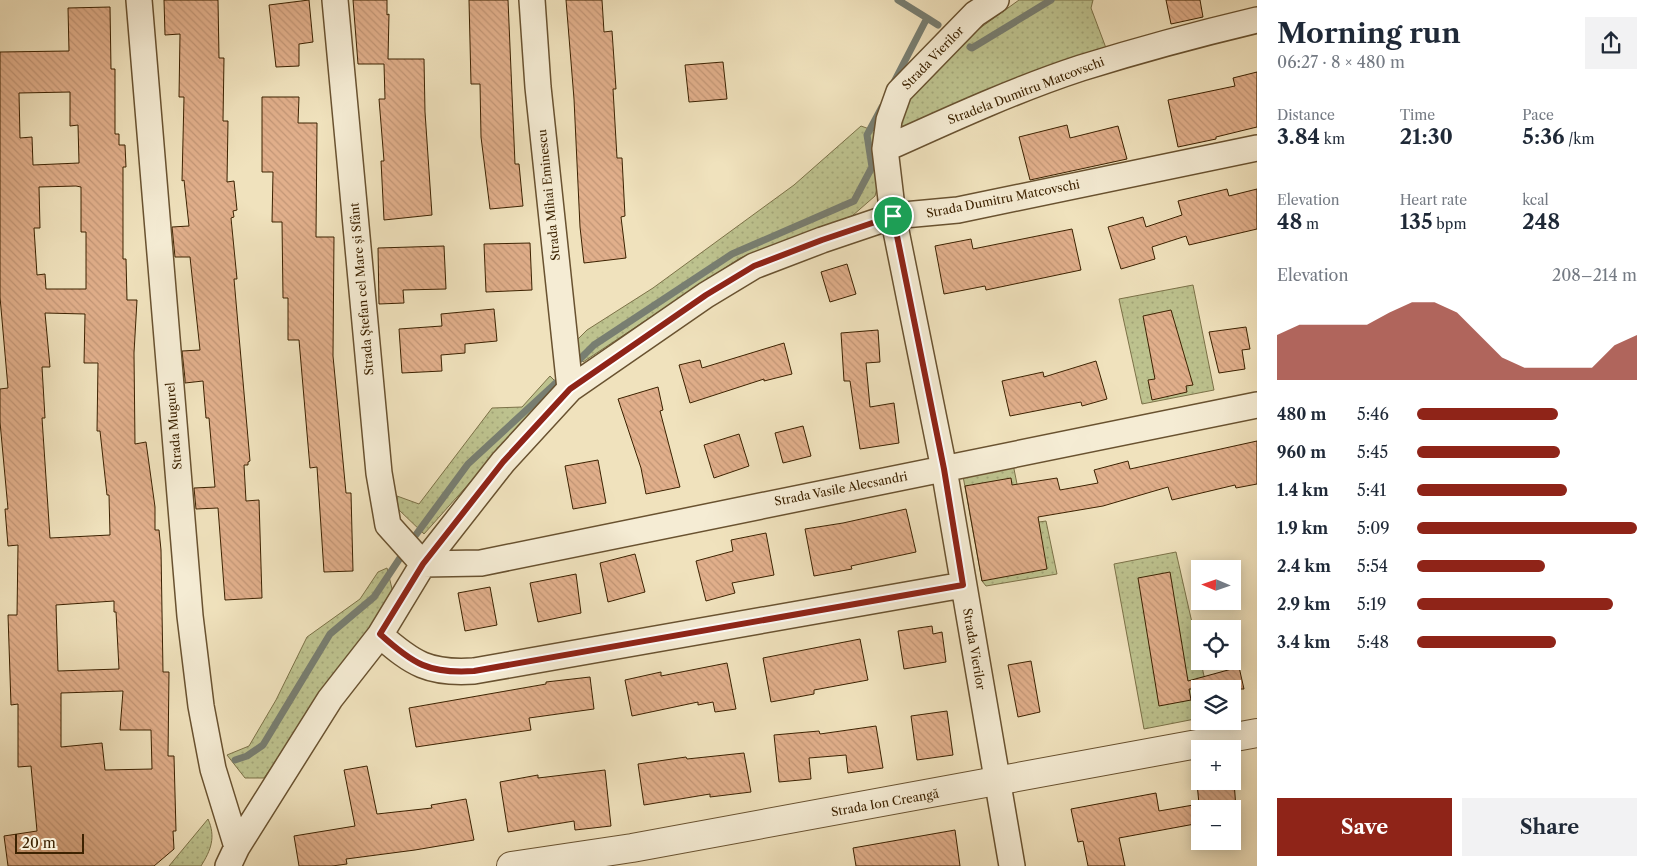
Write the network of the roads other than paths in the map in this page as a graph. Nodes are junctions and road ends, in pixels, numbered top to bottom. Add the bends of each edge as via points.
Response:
1 (139, 0) edge
2 (335, 0) edge
3 (532, 0) edge
4 (996, 0) edge
5 (1257, 20) edge
6 (1257, 148) edge
7 (885, 149) junction
8 (893, 216) junction
9 (570, 389) junction
10 (1257, 405) edge
11 (944, 469) junction
12 (423, 564) junction
13 (963, 585) junction
14 (380, 634) junction
15 (1257, 733) edge
16 (998, 782) junction
17 (232, 856) edge
18 (511, 866) edge
19 (1012, 866) edge

1 - 17 street, Strada Mugurel via 200,706
2 - 12 street, Strada Ştefan cel Mare și Sfânt via 379,473 388,525
3 - 9 street, Strada Mihai Eminescu
4 - 7 street, Strada Vierilor via 975,14 899,92 889,120
5 - 7 street, Stradela Dumitru Matcovschi via 1080,68
6 - 8 street, Strada Dumitru Matcovschi via 958,210
7 - 8 street, Strada Vierilor
8 - 9 street, Strada Dumitru Matcovschi via 754,266 706,295
8 - 11 street, Strada Vierilor
9 - 12 street, Strada Dumitru Matcovschi via 503,462
10 - 11 street, Strada Vasile Alecsandri
11 - 12 street, Strada Vasile Alecsandri via 481,562
11 - 13 street, Strada Vierilor
12 - 14 street, Strada Dumitru Matcovschi
13 - 14 street via 474,671 448,673 424,666 403,655
13 - 16 street, Strada Vierilor
14 - 17 street, Strada Dumitru Matcovschi via 330,699
15 - 16 street, Strada Ion Creangă
16 - 18 street, Strada Ion Creangă via 632,848
16 - 19 street, Strada Vierilor

